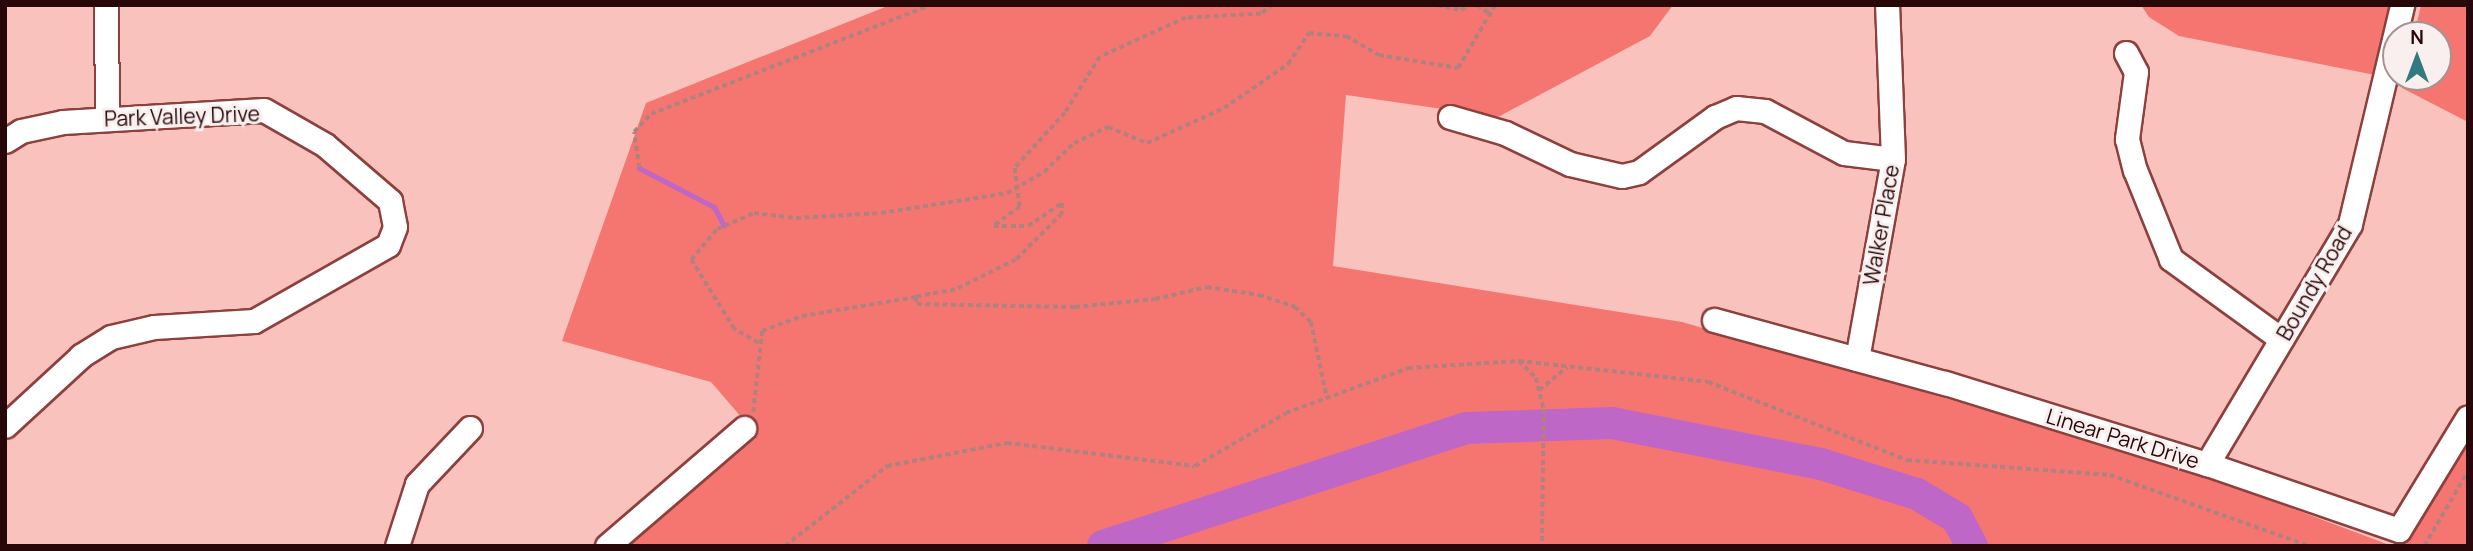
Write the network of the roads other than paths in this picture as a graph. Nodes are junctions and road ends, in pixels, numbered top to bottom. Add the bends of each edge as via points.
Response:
1 (106, 5) edge
2 (1887, 5) edge
3 (2402, 5) edge
4 (2126, 53) dead end
5 (1450, 117) dead end
6 (107, 119) junction
7 (5, 141) edge
8 (1893, 159) junction
9 (1714, 320) dead end
10 (2281, 339) junction
11 (1857, 359) junction
12 (2468, 417) edge
13 (5, 426) edge
14 (470, 428) dead end
15 (744, 428) road end
16 (2207, 464) junction
17 (397, 546) edge
18 (607, 546) edge

1 - 6 street
2 - 8 street, Walker Place
3 - 10 street, Boundy Road via 2350,223
4 - 10 street via 2136,72 2127,139 2134,170 2171,259
5 - 8 street via 1505,134 1583,169 1622,176 1639,172 1715,117 1736,108 1765,111 1844,153
6 - 7 street, Park Valley Drive via 22,131
6 - 13 street, Park Valley Drive via 264,110 325,145 390,201 396,227 388,245 254,321 154,327 111,337 80,356
8 - 11 street, Walker Place
9 - 11 street, Linear Park Drive
10 - 16 street, Boundy Road
11 - 16 street, Linear Park Drive
12 - 16 street, Linear Park Drive via 2399,530
14 - 17 street via 417,484
15 - 18 street

